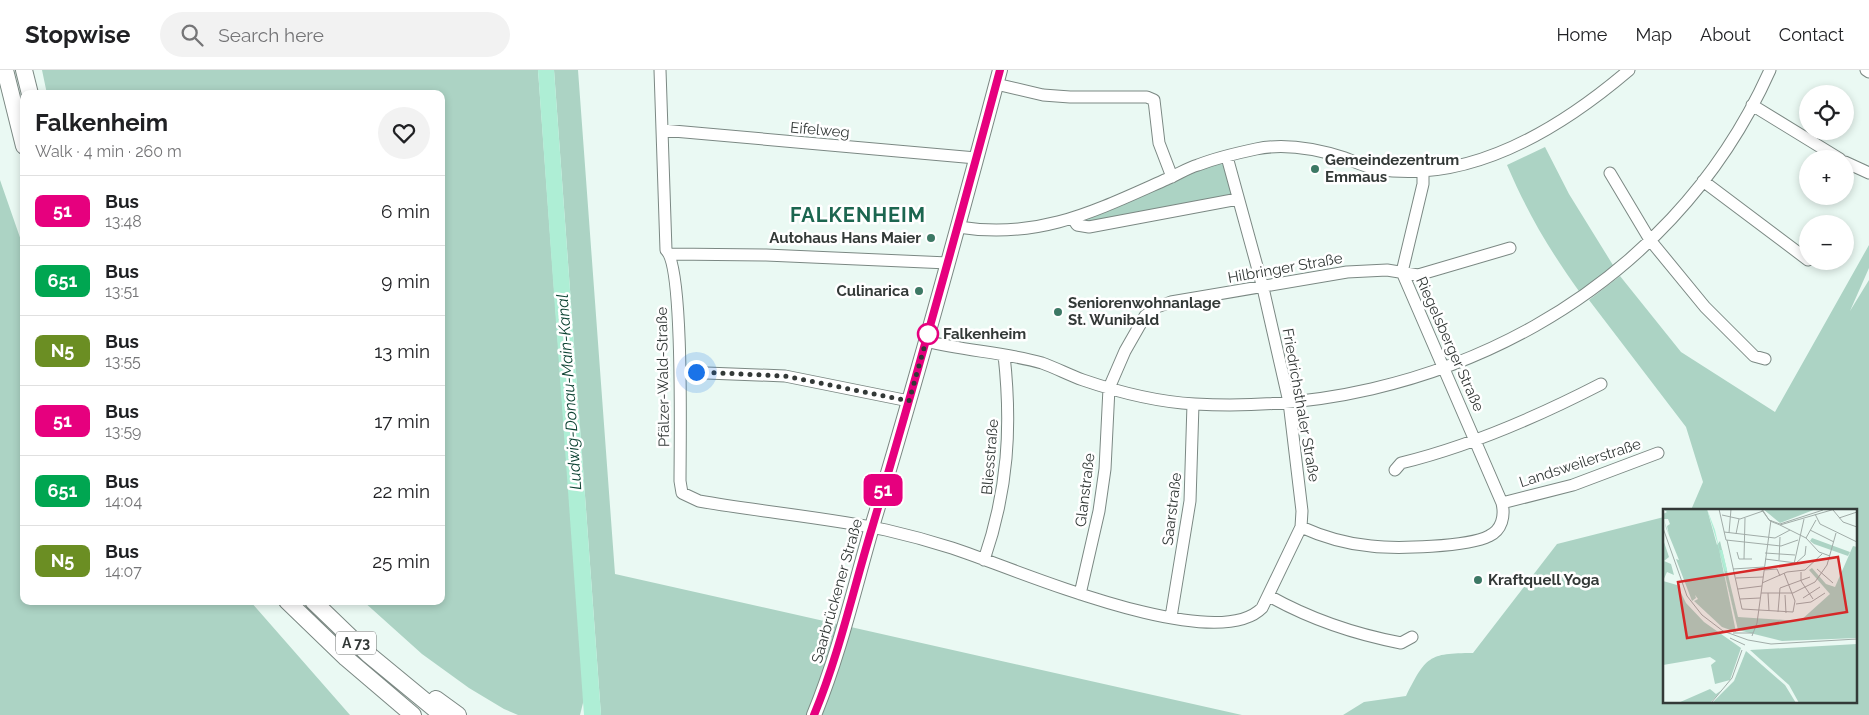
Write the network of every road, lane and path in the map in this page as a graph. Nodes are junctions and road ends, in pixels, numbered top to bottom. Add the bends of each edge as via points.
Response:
1 (5, 70) edge
2 (24, 70) edge
3 (660, 70) edge
4 (1000, 70) edge
5 (1629, 70) edge
6 (1770, 70) edge
7 (1866, 70) edge
8 (1869, 72) edge
9 (996, 84) junction
10 (29, 90) edge
11 (1752, 105) junction
12 (20, 130) edge
13 (662, 130) junction
14 (1825, 150) edge
15 (1227, 157) junction
16 (976, 158) junction
17 (1854, 166) edge
18 (1423, 172) junction
19 (1610, 173) dead end
20 (1869, 173) edge
21 (1172, 177) junction
22 (1703, 181) junction
23 (1238, 199) junction
24 (1073, 219) junction
25 (958, 227) junction
26 (1650, 240) junction
27 (1510, 248) dead end
28 (1799, 251) edge
29 (670, 254) junction
30 (948, 263) junction
31 (1402, 272) junction
32 (1263, 288) junction
33 (926, 341) junction
34 (1004, 355) junction
35 (1765, 359) dead end
36 (1446, 369) junction
37 (680, 372) junction
38 (1600, 384) dead end
39 (1109, 388) junction
40 (909, 401) junction
41 (1289, 402) junction
42 (1193, 404) junction
43 (1476, 439) junction
44 (1658, 453) dead end
45 (1395, 470) dead end
46 (1502, 503) junction
47 (1301, 527) junction
48 (872, 528) junction
49 (984, 560) junction
50 (1080, 594) junction
51 (1269, 596) junction
52 (291, 605) edge
53 (317, 605) edge
54 (1171, 617) junction
55 (1412, 636) dead end
56 (367, 677) junction
57 (402, 683) junction
58 (396, 715) edge
59 (413, 715) edge
60 (442, 715) edge
61 (458, 715) edge
62 (814, 715) edge

1 - 12 highway
2 - 10 highway
3 - 13 street, Pfälzer-Wald-Straße
4 - 9 main road, Saarbrückener Straße
5 - 18 street via 1579,109 1532,139 1462,164
6 - 11 street
7 - 8 street
9 - 16 main road, Saarbrückener Straße
9 - 21 street via 1043,95 1148,97 1154,100 1159,143
11 - 14 street
11 - 22 street
13 - 16 street, Eifelweg
13 - 29 street, Pfälzer-Wald-Straße via 666,250
15 - 18 street via 1258,148 1288,147 1320,150 1376,169
15 - 21 street
15 - 23 street, Friedrichsthaler Straße
16 - 25 main road, Saarbrückener Straße
17 - 20 street
18 - 31 street, Riegelsberger Straße
19 - 26 street
21 - 24 street
22 - 26 street
22 - 28 street
23 - 24 street via 1089,227 1076,224
23 - 32 street, Friedrichsthaler Straße
24 - 25 street via 1012,230
25 - 30 main road, Saarbrückener Straße
26 - 35 street via 1705,307 1754,356
26 - 36 street via 1615,272 1555,316 1516,338
27 - 31 street, Hilbringer Straße via 1418,275
29 - 30 street via 756,254
29 - 37 street, Pfälzer-Wald-Straße via 677,306
30 - 33 main road, Saarbrückener Straße
31 - 32 street, Hilbringer Straße via 1347,272
31 - 36 street, Riegelsberger Straße
32 - 39 street, Hilbringer Straße via 1156,307 1145,316
32 - 41 street, Friedrichsthaler Straße
33 - 34 street
33 - 40 main road, Saarbrückener Straße
34 - 39 street via 1043,364
34 - 49 street, Bliesstraße via 1009,402 1008,447 996,526
36 - 41 street via 1372,389
36 - 43 street, Riegelsberger Straße
37 - 40 street via 785,376
37 - 48 street, Pfälzer-Wald-Straße via 682,492 699,501
38 - 43 street via 1545,413
39 - 42 street
39 - 50 street, Glanstraße via 1104,478
40 - 48 main road, Saarbrückener Straße
41 - 42 street
41 - 47 street, Friedrichsthaler Straße via 1302,495
42 - 54 street, Saarstraße via 1190,501
43 - 45 street via 1440,454 1402,464
43 - 46 street, Riegelsberger Straße
44 - 46 street, Landsweilerstraße via 1573,484
46 - 47 street via 1504,510 1500,526 1490,536 1422,547 1357,544
47 - 51 street, Friedrichsthaler Straße
48 - 49 street, Friedrichsthaler Straße via 927,541
48 - 62 main road, Saarbrückener Straße
49 - 50 street, Friedrichsthaler Straße
50 - 54 street, Friedrichsthaler Straße
51 - 54 street, Friedrichsthaler Straße via 1255,615 1232,622 1208,623
51 - 55 street via 1318,620 1381,639 1401,643
52 - 56 highway, A 73
53 - 57 highway, A 73
56 - 58 highway
56 - 59 highway, A 73
57 - 60 highway, A 73
57 - 61 highway, A 73 via 429,694

